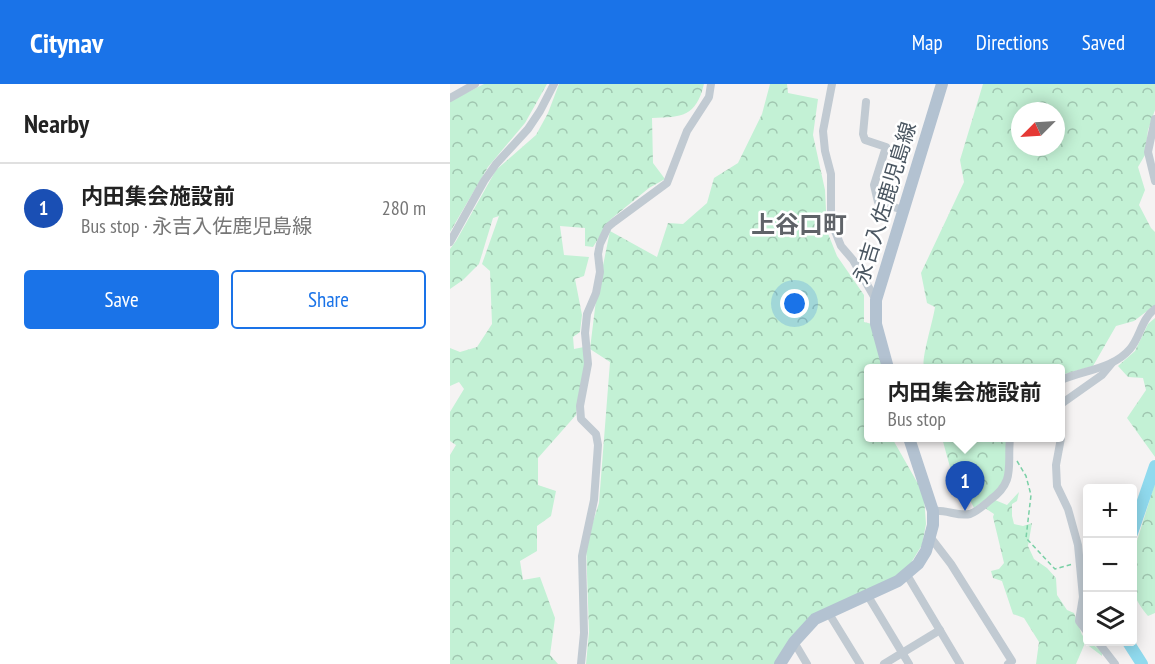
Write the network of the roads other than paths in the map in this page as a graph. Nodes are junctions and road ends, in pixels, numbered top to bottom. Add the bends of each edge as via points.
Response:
1 (475, 84) edge
2 (554, 84) edge
3 (711, 84) edge
4 (832, 84) edge
5 (942, 84) edge
6 (450, 98) edge
7 (866, 102) dead end
8 (1155, 119) edge
9 (1155, 181) edge
10 (903, 210) junction
11 (450, 242) edge
12 (876, 300) junction
13 (1155, 309) edge
14 (1112, 363) junction
15 (887, 364) edge
16 (1065, 379) edge
17 (1065, 401) edge
18 (910, 442) edge
19 (1010, 442) edge
20 (1060, 442) edge
21 (933, 511) junction
22 (931, 538) junction
23 (907, 575) junction
24 (868, 596) junction
25 (1083, 597) edge
26 (1083, 597) edge
27 (828, 612) junction
28 (1083, 626) edge
29 (940, 630) junction
30 (794, 642) junction
31 (1101, 646) edge
32 (902, 652) junction
33 (581, 664) edge
34 (780, 664) edge
35 (807, 664) edge
36 (860, 664) edge
37 (884, 664) edge
38 (909, 664) edge
39 (960, 664) edge
40 (1008, 664) edge
41 (1115, 664) edge

1 - 6 street
2 - 11 street via 528,129 484,181
3 - 33 street via 709,97 687,131 667,183 608,227 598,254 600,272 587,315 588,364 580,406 581,419 596,434 598,445 594,500 582,556
4 - 12 street via 823,131 831,174 831,221 841,246
5 - 10 main road, 永吉入佐鹿児島線
7 - 10 street via 865,140 886,147 874,185 878,202
8 - 9 street via 1148,152
10 - 12 main road, 永吉入佐鹿児島線
12 - 15 main road, 永吉入佐鹿児島線 via 876,324
13 - 14 street via 1144,320 1129,351
14 - 16 street
14 - 17 street via 1102,375
18 - 21 main road
19 - 21 street via 1011,469 1005,487 996,496 971,514
20 - 25 street via 1057,486 1078,545
21 - 22 main road
22 - 23 main road via 918,564
22 - 40 street via 1012,662
23 - 24 main road
23 - 29 street
24 - 27 main road
24 - 32 street
26 - 28 street via 1079,612
27 - 30 main road via 815,619
27 - 36 street
29 - 32 street
29 - 39 street
30 - 34 main road
30 - 35 street
31 - 41 street
32 - 37 street
32 - 38 street

